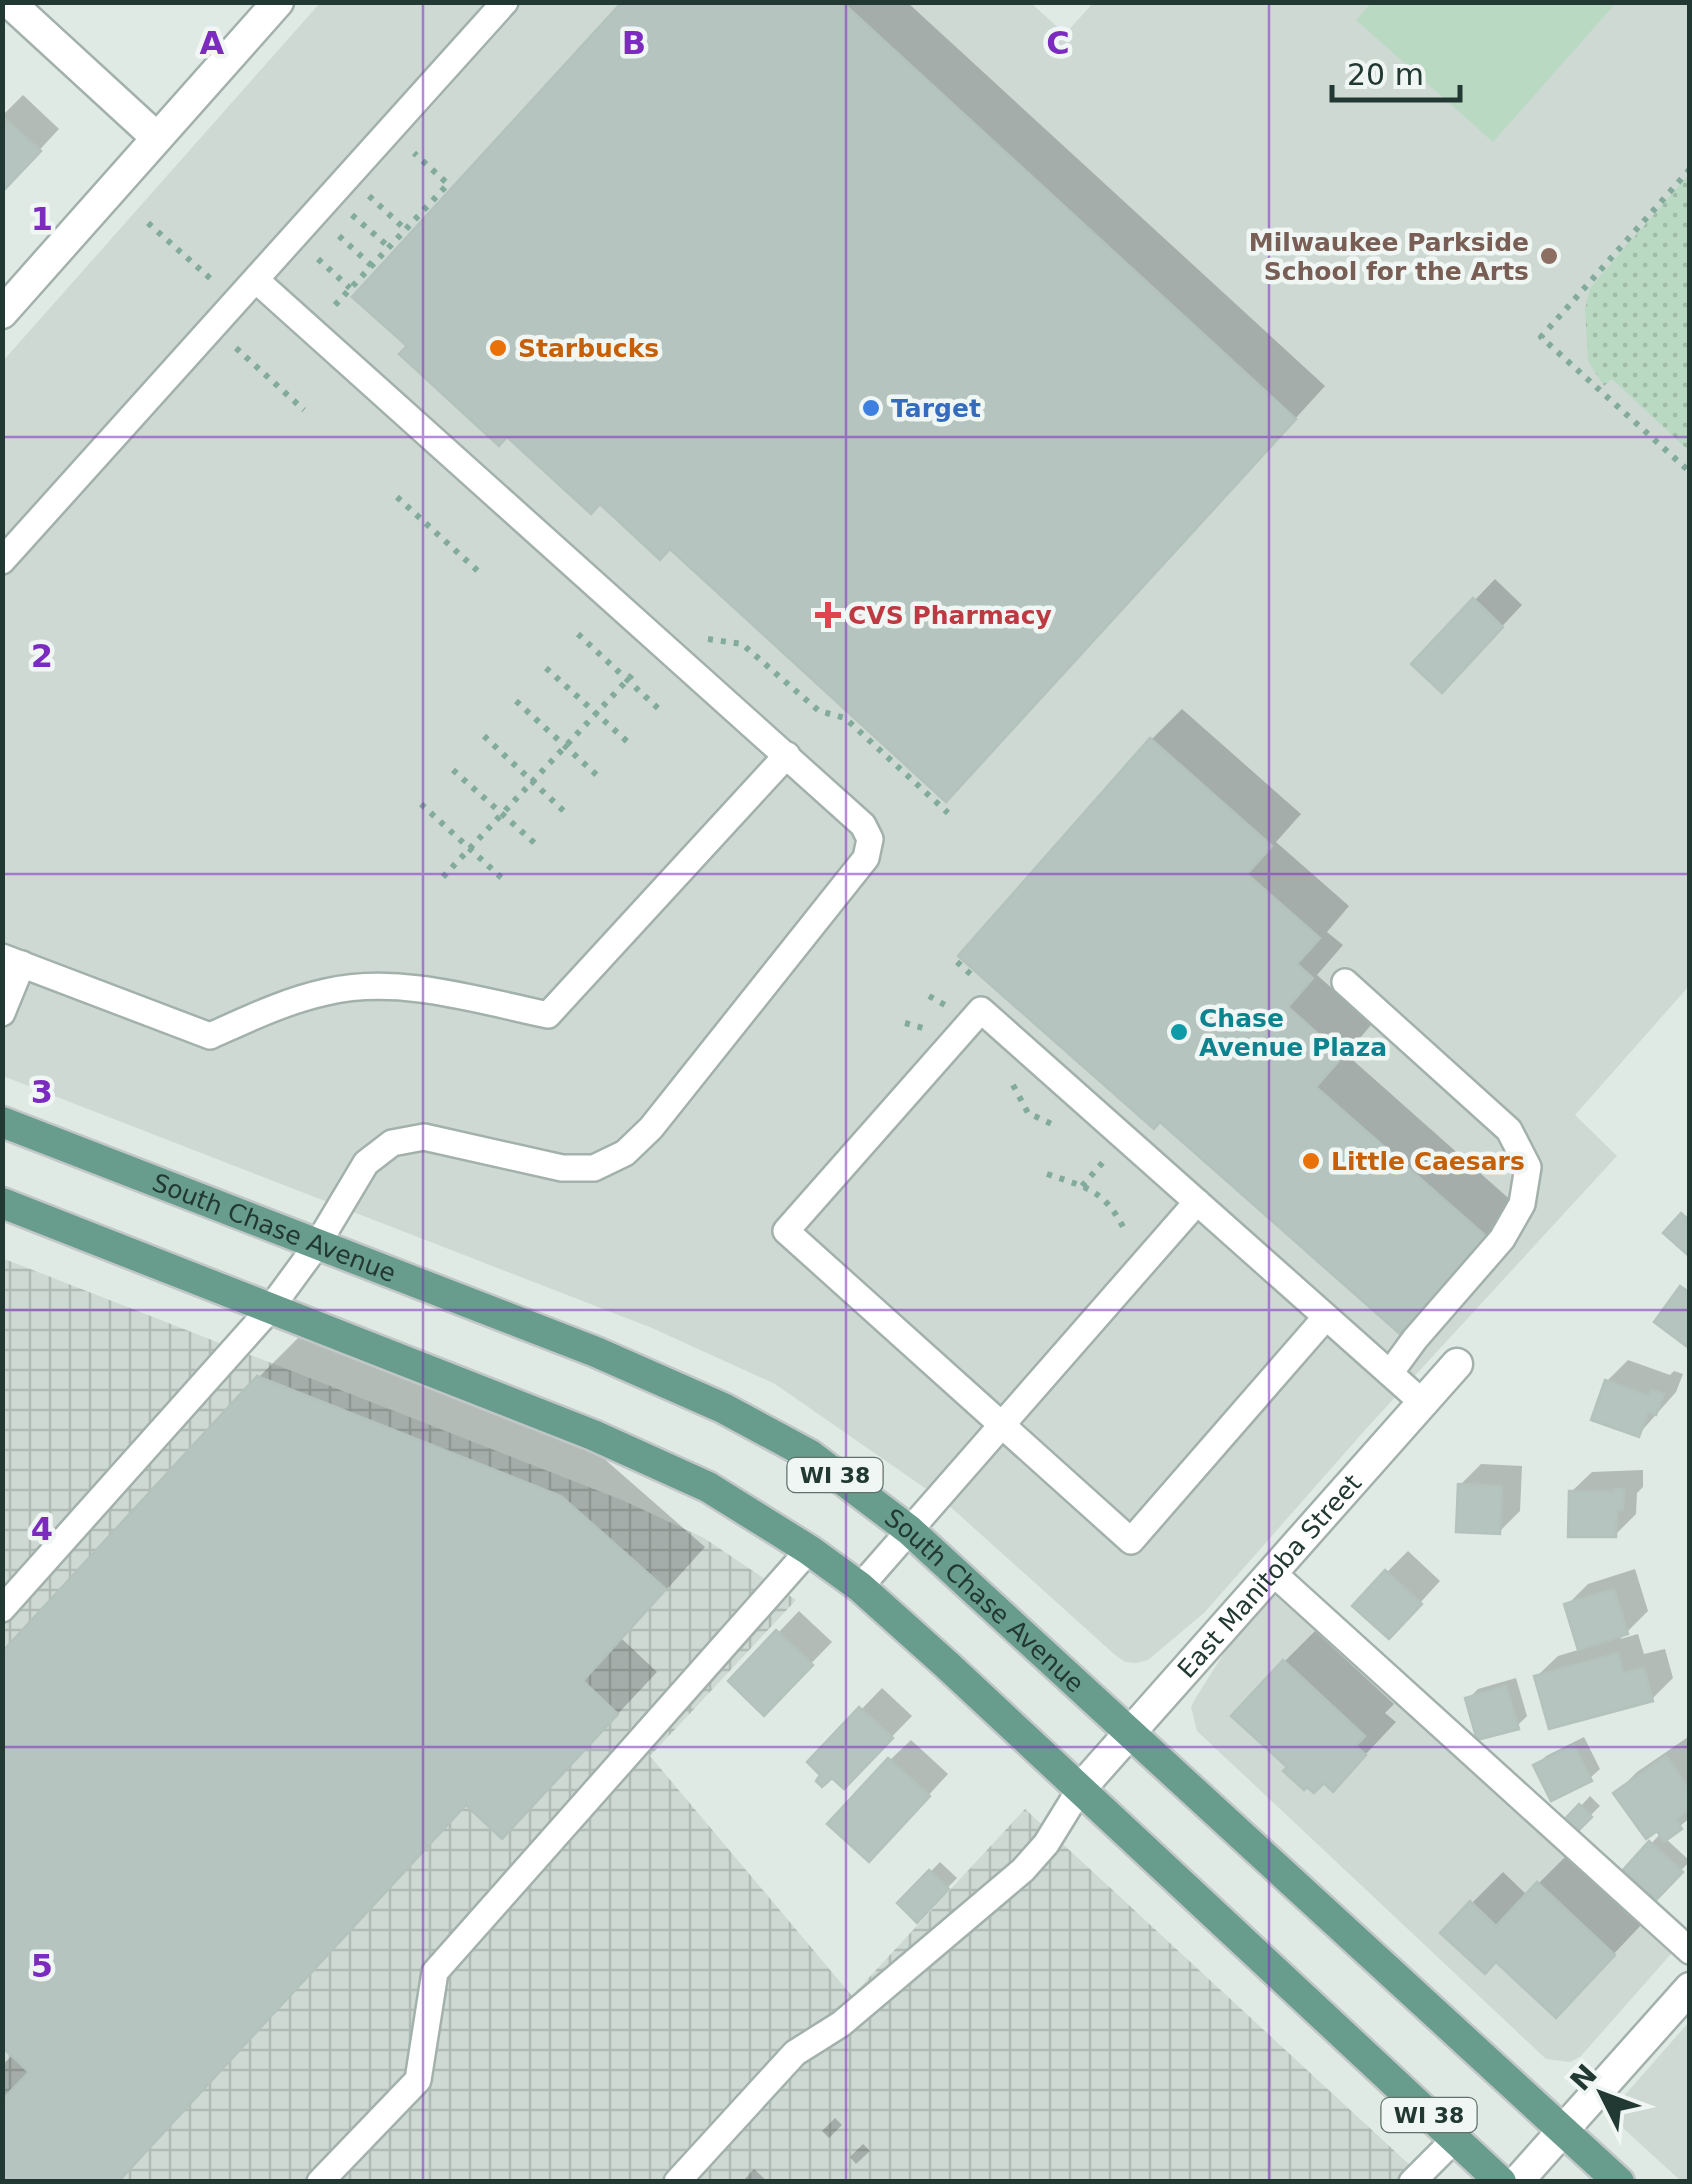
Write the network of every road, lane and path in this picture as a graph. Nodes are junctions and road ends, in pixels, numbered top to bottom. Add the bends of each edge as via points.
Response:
1 (9, 2) edge
2 (278, 2) edge
3 (505, 2) edge
4 (389, 131) junction
5 (157, 138) junction
6 (1690, 169) edge
7 (331, 196) junction
8 (148, 223) dead end
9 (406, 229) junction
10 (294, 238) junction
11 (389, 247) junction
12 (194, 263) dead end
13 (372, 266) junction
14 (256, 280) junction
15 (350, 288) junction
16 (2, 312) edge
17 (343, 314) dead end
18 (213, 328) junction
19 (304, 410) dead end
20 (1690, 472) edge
21 (396, 497) dead end
22 (2, 560) edge
23 (479, 572) dead end
24 (578, 634) dead end
25 (702, 638) dead end
26 (546, 668) dead end
27 (630, 678) junction
28 (516, 700) dead end
29 (662, 712) dead end
30 (596, 714) junction
31 (484, 736) dead end
32 (565, 746) junction
33 (631, 746) dead end
34 (788, 755) junction
35 (453, 770) dead end
36 (600, 779) dead end
37 (532, 782) junction
38 (421, 804) dead end
39 (948, 813) dead end
40 (501, 814) junction
41 (568, 815) dead end
42 (539, 847) dead end
43 (470, 848) junction
44 (443, 877) dead end
45 (506, 882) dead end
46 (12, 960) edge
47 (1345, 982) dead end
48 (2, 1013) edge
49 (2, 1122) edge
50 (1046, 1174) dead end
51 (1196, 1202) junction
52 (2, 1203) edge
53 (1126, 1234) dead end
54 (318, 1245) junction
55 (270, 1309) junction
56 (1326, 1317) junction
57 (1457, 1364) dead end
58 (1390, 1373) junction
59 (1422, 1402) junction
60 (1001, 1424) junction
61 (909, 1530) junction
62 (809, 1550) junction
63 (1271, 1570) junction
64 (860, 1586) junction
65 (2, 1609) edge
66 (1130, 1730) junction
67 (1080, 1788) junction
68 (1690, 1950) edge
69 (1690, 1988) edge
70 (1564, 2130) junction
71 (1455, 2139) junction
72 (320, 2182) edge
73 (676, 2182) edge
74 (1412, 2182) edge
75 (1501, 2182) edge
76 (1517, 2182) edge
77 (1619, 2182) edge

1 - 5 street
2 - 5 street
3 - 4 lane
4 - 7 lane
4 - 9 path via 448,184
5 - 16 street
6 - 20 path via 1541,337
7 - 9 path
7 - 10 lane
7 - 11 path
7 - 13 path
8 - 12 path
9 - 11 path
10 - 14 lane
10 - 15 path
11 - 13 path
13 - 15 path
14 - 18 lane
14 - 34 lane
15 - 17 path via 334,306
18 - 19 path
18 - 22 lane
21 - 23 path
24 - 27 path
25 - 39 path via 742,644 818,711 844,718
26 - 30 path
27 - 29 path
27 - 30 path
28 - 32 path
30 - 32 path
30 - 33 path
31 - 37 path
32 - 36 path
32 - 37 path
34 - 46 lane via 548,1015 410,987 371,987 290,1002 210,1036
34 - 54 lane via 864,825 870,839 866,858 651,1128 625,1153 594,1168 562,1168 424,1137 392,1143 366,1163
35 - 40 path
37 - 40 path
37 - 41 path
38 - 43 path
40 - 42 path
40 - 43 path
43 - 44 path
43 - 45 path
46 - 48 lane
47 - 58 lane via 1509,1130 1528,1167 1522,1204 1502,1239
49 - 54 main road, South Chase Avenue / WI 38
50 - 53 path via 1112,1204
51 - 56 lane
51 - 60 lane
51 - 60 lane via 981,1010 972,1020 786,1232
52 - 55 main road, WI 38
54 - 55 lane
54 - 61 main road, South Chase Avenue / WI 38 via 723,1408 810,1456
55 - 62 main road, WI 38 via 593,1434 708,1487
55 - 65 lane
56 - 58 lane
56 - 60 lane via 1130,1540
57 - 59 street, East Manitoba Street
58 - 59 lane
59 - 63 street, East Manitoba Street
60 - 61 lane
61 - 64 lane
61 - 66 main road, South Chase Avenue / WI 38
62 - 64 main road, WI 38
62 - 72 lane via 435,1972 418,2080
63 - 66 street, East Manitoba Street
63 - 68 lane
64 - 67 main road, WI 38
66 - 67 street, East Manitoba Street
66 - 70 main road, South Chase Avenue / WI 38
67 - 71 main road, WI 38
67 - 73 lane via 1023,1870 841,2024 795,2053
69 - 70 street
70 - 76 street
70 - 77 main road, South Chase Avenue / WI 38
71 - 74 lane
71 - 75 main road, WI 38

